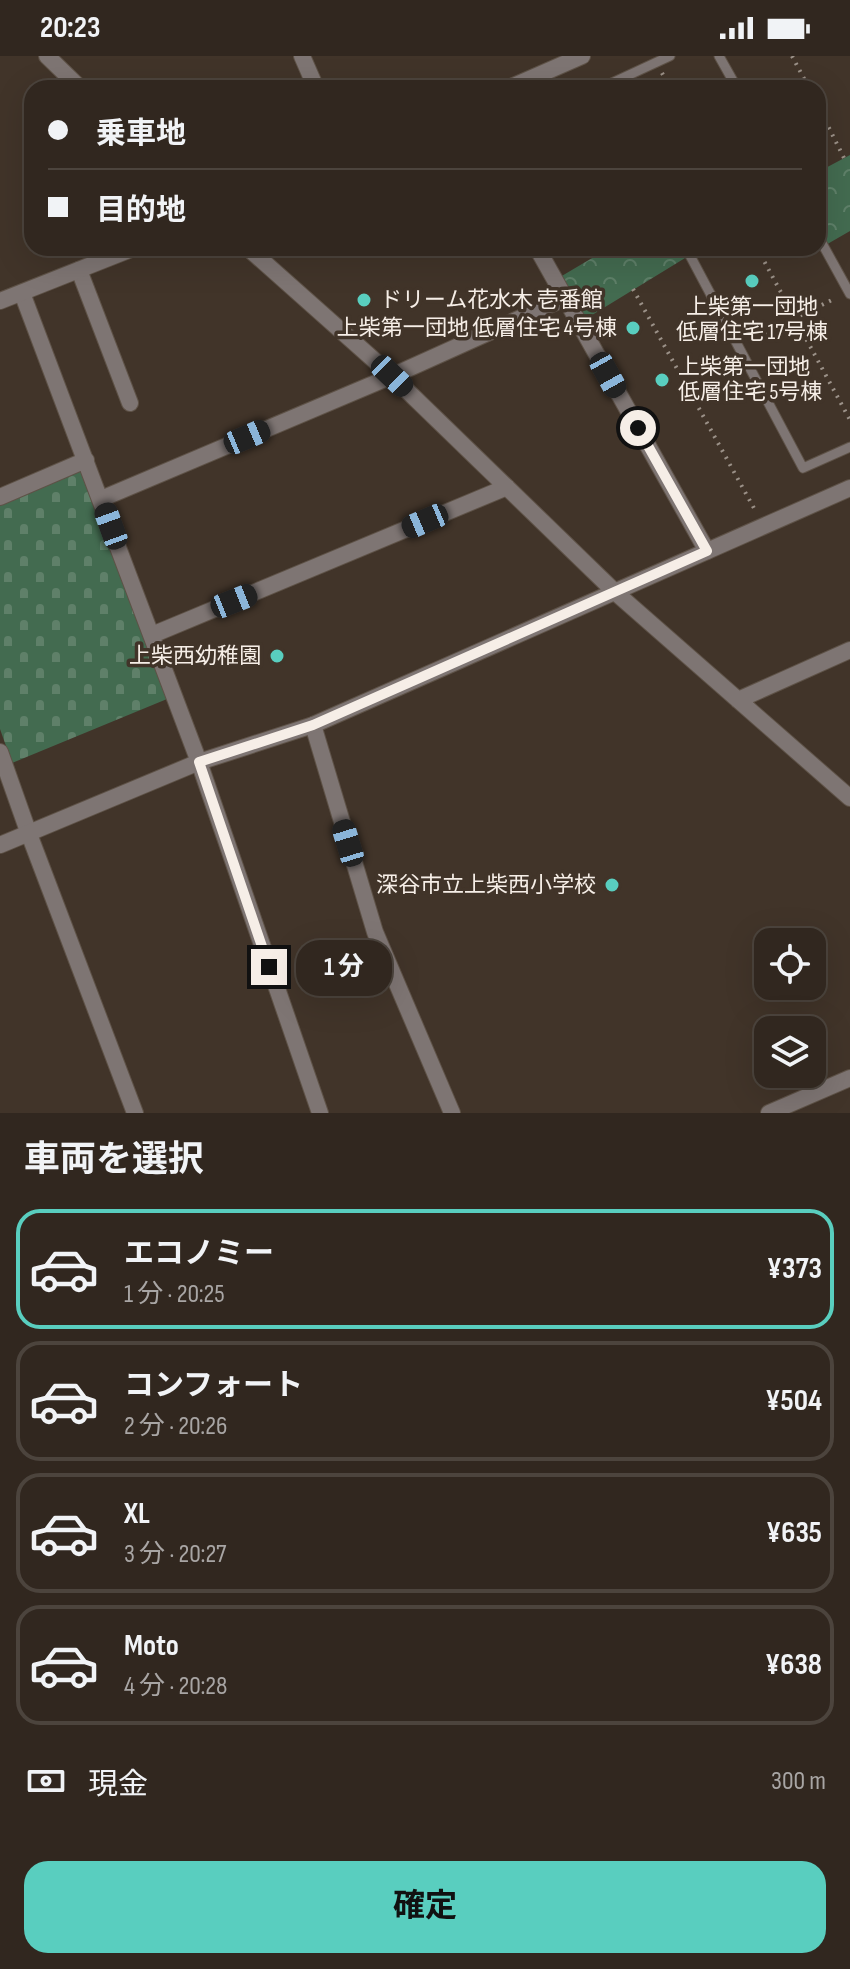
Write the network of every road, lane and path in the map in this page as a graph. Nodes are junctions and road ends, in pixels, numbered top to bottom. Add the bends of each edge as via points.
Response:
1 (47, 56) edge
2 (302, 56) edge
3 (582, 56) edge
4 (670, 56) edge
5 (719, 56) edge
6 (792, 56) edge
7 (72, 80) edge
8 (312, 80) edge
9 (527, 80) edge
10 (618, 80) edge
11 (732, 80) edge
12 (805, 80) edge
13 (826, 122) edge
14 (844, 158) dead end
15 (826, 251) edge
16 (114, 256) edge
17 (257, 256) edge
18 (541, 256) edge
19 (690, 256) edge
20 (761, 256) edge
21 (79, 270) junction
22 (633, 289) dead end
23 (22, 293) junction
24 (849, 293) edge
25 (565, 298) junction
26 (0, 301) edge
27 (795, 318) junction
28 (738, 346) junction
29 (392, 376) junction
30 (130, 403) dead end
31 (850, 420) edge
32 (850, 447) edge
33 (86, 460) junction
34 (507, 487) junction
35 (850, 488) edge
36 (0, 497) edge
37 (101, 499) junction
38 (748, 499) dead end
39 (707, 551) junction
40 (615, 592) junction
41 (152, 635) junction
42 (850, 650) edge
43 (738, 700) junction
44 (313, 725) junction
45 (0, 752) edge
46 (199, 762) junction
47 (850, 798) edge
48 (29, 834) junction
49 (0, 845) edge
50 (850, 1078) edge
51 (135, 1113) edge
52 (320, 1113) edge
53 (452, 1113) edge
54 (769, 1113) edge

1 - 7 street
2 - 8 street
3 - 9 street
4 - 10 lane
5 - 11 lane
6 - 12 path
13 - 14 path
15 - 24 lane
16 - 21 street
17 - 29 street
18 - 25 street
19 - 28 lane
20 - 27 path
21 - 23 street
21 - 30 street
22 - 38 path
23 - 26 street
23 - 33 street
24 - 27 path
25 - 29 street
25 - 39 street
27 - 28 path
27 - 31 path
28 - 32 lane via 803,468
29 - 34 street
29 - 37 street
33 - 36 street
33 - 37 street
34 - 40 street
34 - 41 street
35 - 39 street
37 - 41 street
39 - 40 street
40 - 43 street
40 - 44 street
41 - 46 street
42 - 43 street
43 - 47 street
44 - 46 street
44 - 53 street via 375,932
45 - 48 street
46 - 48 street
46 - 52 street
48 - 49 street
48 - 51 street
50 - 54 street

